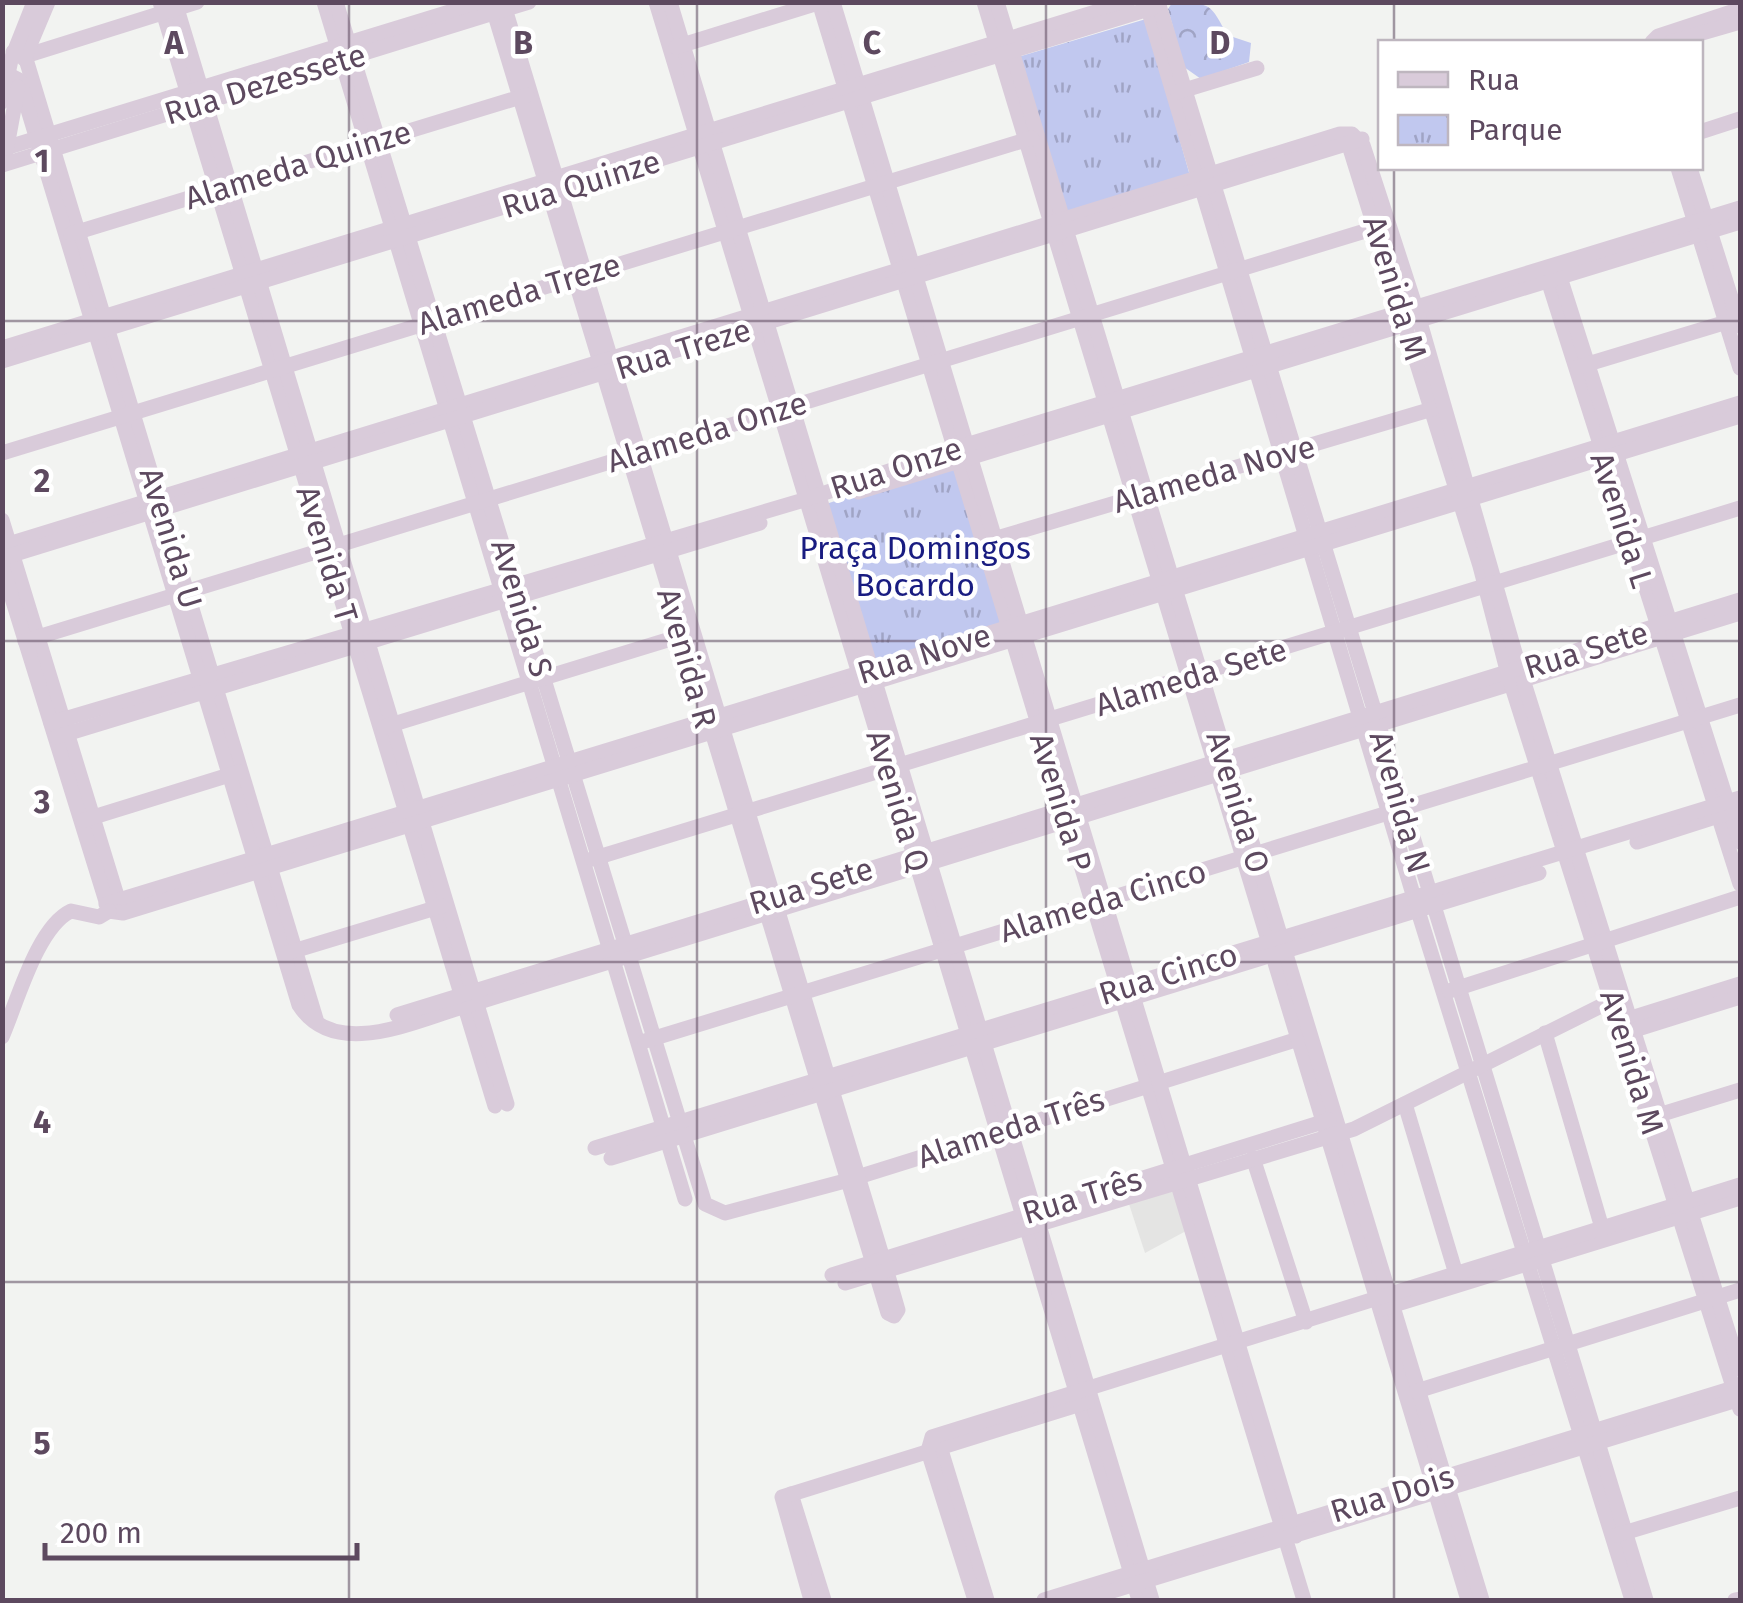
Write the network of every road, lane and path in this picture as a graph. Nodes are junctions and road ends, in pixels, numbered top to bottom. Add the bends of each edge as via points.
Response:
1 (34, 2) edge
2 (48, 2) edge
3 (196, 2) edge
4 (324, 2) edge
5 (336, 2) edge
6 (528, 2) edge
7 (656, 2) edge
8 (670, 2) edge
9 (832, 2) edge
10 (984, 2) edge
11 (996, 2) edge
12 (1128, 2) edge
13 (820, 3) edge
14 (1153, 5) edge
15 (495, 6) edge
16 (169, 7) edge
17 (1740, 8) edge
18 (1740, 22) edge
19 (1654, 40) edge
20 (1678, 40) edge
21 (676, 47) junction
22 (1004, 47) junction
23 (345, 52) junction
24 (19, 54) junction
25 (1256, 68) dead end
26 (13, 77) junction
27 (1180, 92) junction
28 (852, 93) junction
29 (525, 96) junction
30 (196, 97) junction
31 (2, 102) edge
32 (1740, 119) edge
33 (1703, 131) edge
34 (704, 139) junction
35 (1030, 139) junction
36 (1353, 139) joint
37 (373, 142) junction
38 (45, 144) junction
39 (4, 156) edge
40 (1679, 170) edge
41 (1690, 170) edge
42 (1207, 181) junction
43 (880, 184) junction
44 (553, 187) junction
45 (223, 188) junction
46 (1740, 208) edge
47 (1740, 222) edge
48 (1383, 226) junction
49 (1057, 227) junction
50 (1703, 227) junction
51 (731, 229) junction
52 (401, 233) junction
53 (72, 234) junction
54 (1234, 271) junction
55 (908, 273) junction
56 (1553, 275) junction
57 (579, 276) junction
58 (251, 279) junction
59 (1084, 316) junction
60 (1411, 317) junction
61 (758, 319) junction
62 (428, 322) junction
63 (1736, 322) edge
64 (99, 325) junction
65 (2, 348) edge
66 (2, 361) edge
67 (934, 362) junction
68 (1262, 362) junction
69 (607, 366) junction
70 (1581, 366) junction
71 (1740, 368) edge
72 (278, 369) junction
73 (1740, 403) edge
74 (1112, 407) junction
75 (784, 408) junction
76 (1438, 408) junction
77 (456, 414) junction
78 (126, 415) junction
79 (1740, 416) edge
80 (2, 452) edge
81 (961, 452) junction
82 (1289, 452) junction
83 (1607, 452) junction
84 (633, 455) junction
85 (306, 459) junction
86 (1139, 496) junction
87 (1465, 497) junction
88 (482, 501) junction
89 (812, 502) junction
90 (154, 504) junction
91 (1740, 508) edge
92 (2, 520) edge
93 (989, 541) junction
94 (1636, 541) junction
95 (1316, 542) junction
96 (332, 547) junction
97 (661, 547) junction
98 (6, 554) edge
99 (1490, 585) junction
100 (1167, 588) junction
101 (180, 592) junction
102 (510, 594) junction
103 (1740, 600) edge
104 (1740, 613) edge
105 (1343, 631) junction
106 (1665, 632) junction
107 (1016, 633) junction
108 (686, 634) junction
109 (32, 639) junction
110 (360, 639) junction
111 (1516, 677) junction
112 (867, 678) junction
113 (1194, 678) junction
114 (537, 679) junction
115 (209, 685) junction
116 (1740, 705) edge
117 (1694, 720) junction
118 (1043, 722) junction
119 (1370, 723) junction
120 (714, 725) junction
121 (386, 726) junction
122 (59, 729) junction
123 (1544, 766) junction
124 (894, 768) junction
125 (1221, 769) junction
126 (565, 771) junction
127 (236, 773) junction
128 (1729, 807) edge
129 (1396, 811) junction
130 (741, 814) junction
131 (1070, 814) junction
132 (413, 817) junction
133 (87, 819) junction
134 (1740, 842) edge
135 (1248, 857) junction
136 (1574, 857) junction
137 (922, 858) junction
138 (591, 860) junction
139 (263, 863) junction
140 (1740, 884) edge
141 (1740, 898) edge
142 (1098, 903) junction
143 (1423, 903) junction
144 (769, 906) junction
145 (114, 907) junction
146 (440, 907) junction
147 (1601, 941) junction
148 (949, 948) junction
149 (1276, 948) junction
150 (290, 952) junction
151 (618, 952) junction
152 (1740, 984) edge
153 (1450, 991) junction
154 (1125, 993) junction
155 (796, 996) junction
156 (1740, 997) edge
157 (468, 999) junction
158 (1613, 1000) junction
159 (1629, 1025) junction
160 (337, 1030) joint
161 (1545, 1033) junction
162 (2, 1037) edge
163 (977, 1038) junction
164 (1302, 1038) junction
165 (645, 1041) junction
166 (1474, 1069) junction
167 (1152, 1083) junction
168 (823, 1086) junction
169 (1740, 1090) edge
170 (1405, 1104) junction
171 (501, 1105) dead end
172 (1662, 1114) junction
173 (1329, 1128) junction
174 (1005, 1132) junction
175 (673, 1133) junction
176 (595, 1148) dead end
177 (611, 1158) dead end
178 (1253, 1158) junction
179 (1180, 1173) junction
180 (852, 1179) junction
181 (1740, 1185) edge
182 (1740, 1198) edge
183 (685, 1199) dead end
184 (1685, 1209) junction
185 (712, 1210) joint
186 (1030, 1220) junction
187 (1602, 1228) junction
188 (1534, 1256) junction
189 (879, 1268) junction
190 (1456, 1274) junction
191 (839, 1279) dead end
192 (1740, 1290) edge
193 (1712, 1299) junction
194 (1378, 1303) junction
195 (893, 1311) dead end
196 (1306, 1322) junction
197 (1232, 1346) junction
198 (1562, 1346) junction
199 (1740, 1369) edge
200 (1417, 1391) junction
201 (1739, 1396) edge
202 (1084, 1397) junction
203 (1592, 1438) junction
204 (933, 1444) junction
205 (1440, 1485) junction
206 (787, 1498) junction
207 (1740, 1498) edge
208 (1289, 1532) junction
209 (1620, 1534) junction
210 (1138, 1582) edge
211 (811, 1600) edge
212 (824, 1600) edge
213 (975, 1600) edge
214 (988, 1600) edge
215 (1044, 1600) edge
216 (1082, 1600) edge
217 (1152, 1600) edge
218 (1304, 1600) edge
219 (1468, 1600) edge
220 (1482, 1600) edge
221 (1632, 1600) edge
222 (1646, 1600) edge

1 - 24 street
2 - 24 street
3 - 16 street
4 - 23 street, Avenida S
5 - 23 street, Avenida S
6 - 15 street, Rua Dezessete
7 - 21 street, Avenida Q
8 - 21 street, Avenida Q
9 - 28 street, Avenida P
10 - 22 street, Avenida O
11 - 22 street, Avenida O
12 - 22 street, Rua Quinze
13 - 21 street
13 - 28 street, Avenida P
14 - 22 street, Rua Quinze
14 - 27 street, Avenida N
15 - 23 street, Rua Dezessete
15 - 29 street, Avenida R
16 - 24 street
16 - 30 street, Avenida T
17 - 19 street
18 - 20 street
21 - 34 street, Avenida Q
22 - 28 street, Rua Quinze
22 - 35 street, Avenida O
23 - 30 street, Rua Dezessete
23 - 37 street, Avenida S
24 - 26 street
24 - 38 street, Avenida U
25 - 27 street
26 - 31 street
26 - 38 street, Avenida U
26 - 39 street
27 - 42 street, Avenida N
28 - 34 street, Rua Quinze
28 - 43 street, Avenida P
29 - 37 street, Alameda Quinze
29 - 44 street, Avenida R
30 - 38 street, Rua Dezessete
30 - 45 street, Avenida T
32 - 33 street
34 - 44 street, Rua Quinze
34 - 51 street, Avenida Q
35 - 43 street, Alameda Treze
35 - 49 street, Avenida O
36 - 42 street, Rua Treze
36 - 48 street, Avenida M
37 - 45 street, Alameda Quinze
37 - 52 street, Avenida S
38 - 39 street, Rua Dezessete
38 - 53 street, Avenida U
40 - 50 street
41 - 50 street
42 - 49 street, Rua Treze
42 - 54 street, Avenida N
43 - 51 street, Alameda Treze
43 - 55 street, Avenida P
44 - 52 street, Rua Quinze
44 - 57 street, Avenida R
45 - 53 street, Alameda Quinze
45 - 58 street, Avenida T
46 - 50 street, Rua Onze
47 - 50 street, Rua Onze
48 - 54 street, Alameda Onze
48 - 60 street, Avenida M
49 - 55 street, Rua Treze
49 - 59 street, Avenida O
50 - 56 street, Rua Onze
50 - 63 street
51 - 57 street, Alameda Treze
51 - 61 street, Avenida Q
52 - 58 street, Rua Quinze
52 - 62 street, Avenida S
53 - 64 street, Avenida U
54 - 59 street, Alameda Onze
54 - 68 street, Avenida N
55 - 61 street, Rua Treze
55 - 67 street, Avenida P
56 - 60 street, Rua Onze
56 - 70 street, Avenida L
57 - 62 street, Alameda Treze
57 - 69 street, Avenida R
58 - 64 street, Rua Quinze
58 - 72 street, Avenida T
59 - 67 street, Alameda Onze
59 - 74 street, Avenida O
60 - 68 street, Rua Onze
60 - 76 street, Avenida M
61 - 69 street, Rua Treze
61 - 75 street, Avenida Q
62 - 72 street, Alameda Treze
62 - 77 street, Avenida S
63 - 70 street
63 - 71 street
64 - 65 street, Rua Quinze
64 - 66 street, Rua Quinze
64 - 78 street, Avenida U
67 - 75 street, Alameda Onze
67 - 81 street, Avenida P
68 - 74 street, Rua Onze
68 - 82 street, Avenida N
69 - 77 street, Rua Treze
69 - 84 street, Avenida R
70 - 83 street, Avenida L
72 - 78 street, Alameda Treze
72 - 85 street, Avenida T
73 - 83 street, Rua Nove
74 - 81 street, Rua Onze
74 - 86 street, Avenida O
75 - 84 street, Alameda Onze
75 - 89 street, Avenida Q
76 - 82 street, Alameda Nove
76 - 87 street, Avenida M
77 - 85 street, Rua Treze
77 - 88 street, Avenida S
78 - 80 street, Alameda Treze
78 - 90 street, Avenida U
79 - 83 street, Rua Nove
81 - 89 street, Rua Onze
81 - 93 street, Avenida P
82 - 86 street, Alameda Nove
82 - 95 street, Avenida N
83 - 87 street, Rua Nove
83 - 94 street, Avenida L
84 - 88 street, Alameda Onze
84 - 97 street, Avenida R
85 - 90 street, Rua Treze
85 - 96 street, Avenida T
86 - 93 street, Alameda Nove
86 - 100 street, Avenida O
87 - 95 street, Rua Nove
87 - 99 street, Avenida M
88 - 96 street, Alameda Onze
88 - 102 street, Avenida S
89 - 97 street, Rua Onze
89 - 112 street, Avenida Q
90 - 98 street, Rua Treze
90 - 101 street, Avenida U
91 - 94 street, Alameda Sete
92 - 98 street
93 - 107 street, Avenida P
94 - 99 street, Alameda Sete
94 - 106 street, Avenida L
95 - 100 street, Rua Nove
95 - 105 street, Avenida N
96 - 101 street, Alameda Onze
96 - 110 street, Avenida T
97 - 102 street, Rua Onze
97 - 108 street, Avenida R
98 - 109 street
99 - 105 street, Alameda Sete
99 - 111 street, Avenida M
100 - 107 street, Rua Nove
100 - 113 street, Avenida O
101 - 109 street, Alameda Onze
101 - 115 street, Avenida U
102 - 110 street, Rua Onze
102 - 114 street, Avenida S
103 - 106 street, Rua Sete
104 - 106 street, Rua Sete
105 - 113 street, Alameda Sete
105 - 119 street, Avenida N
106 - 111 street, Rua Sete
106 - 117 street, Avenida L
107 - 112 street, Rua Nove
107 - 118 street, Avenida P
108 - 114 street
108 - 120 street, Avenida R
109 - 122 street
110 - 115 street, Rua Onze
110 - 121 street, Avenida T
111 - 119 street, Rua Sete
111 - 123 street, Avenida M
112 - 120 street, Rua Nove
112 - 124 street, Avenida Q
113 - 118 street, Alameda Sete
113 - 125 street, Avenida O
114 - 121 street
114 - 126 street, Avenida S
115 - 122 street, Rua Onze
115 - 127 street, Avenida U
116 - 117 street, Alameda Cinco
117 - 123 street, Alameda Cinco
117 - 128 street, Avenida L
118 - 124 street, Alameda Sete
118 - 131 street, Avenida P
119 - 125 street, Rua Sete
119 - 129 street, Avenida N
120 - 126 street, Rua Nove
120 - 130 street, Avenida R
121 - 132 street, Avenida T
122 - 133 street
123 - 129 street, Alameda Cinco
123 - 136 street, Avenida M
124 - 130 street, Alameda Sete
124 - 137 street, Avenida Q
125 - 131 street, Rua Sete
125 - 135 street, Avenida O
126 - 132 street, Rua Nove
126 - 138 street, Avenida S
127 - 133 street
127 - 139 street, Avenida U
128 - 134 street, Avenida L
128 - 136 street, Rua Cinco
128 - 140 street, Avenida L
129 - 135 street, Alameda Cinco
129 - 143 street, Avenida N
130 - 138 street, Alameda Sete
130 - 144 street, Avenida R
131 - 137 street, Rua Sete
131 - 142 street, Avenida P
132 - 139 street, Rua Nove
132 - 146 street, Avenida T
133 - 145 street
135 - 142 street, Alameda Cinco
135 - 149 street, Avenida O
136 - 143 street, Rua Cinco
136 - 147 street, Avenida M
137 - 144 street, Rua Sete
137 - 148 street, Avenida Q
138 - 151 street, Avenida S
139 - 145 street, Rua Nove
139 - 150 street, Avenida U
141 - 147 street
142 - 148 street, Alameda Cinco
142 - 154 street, Avenida P
143 - 149 street, Rua Cinco
143 - 153 street, Avenida N
144 - 151 street, Rua Sete
144 - 155 street, Avenida R
145 - 162 street, Rua Nove via 99,917 71,911 54,923
146 - 150 street
146 - 157 street, Avenida T
147 - 153 street
147 - 158 street, Avenida M
147 - 159 street, Avenida M
148 - 155 street, Alameda Cinco
148 - 163 street, Avenida Q
149 - 154 street, Rua Cinco
149 - 164 street, Avenida O
150 - 160 street, Avenida U via 300,1005
151 - 157 street, Rua Sete
151 - 165 street, Avenida S
152 - 159 street
153 - 166 street, Avenida N
154 - 163 street, Rua Cinco
154 - 167 street, Avenida P
155 - 165 street, Alameda Cinco
155 - 168 street, Avenida R
156 - 159 street
157 - 160 street, Rua Sete
157 - 171 street, Avenida T
158 - 159 street, Avenida M
158 - 161 street
159 - 172 street, Avenida M
159 - 184 street, Avenida M
161 - 166 street
161 - 187 street
163 - 168 street, Rua Cinco
163 - 174 street, Avenida Q
164 - 167 street, Alameda Três
164 - 173 street, Avenida O
165 - 175 street, Avenida S
166 - 170 street
166 - 188 street, Avenida N
167 - 174 street, Alameda Três
167 - 179 street, Avenida P
168 - 175 street, Rua Cinco
168 - 180 street, Avenida R
169 - 172 street
170 - 173 street
170 - 190 street
172 - 184 street, Avenida M
173 - 178 street, Rua Três
173 - 179 street, Rua Três
173 - 194 street, Avenida O
174 - 180 street, Alameda Três
174 - 186 street, Avenida Q
175 - 176 street, Rua Cinco
175 - 177 street, Rua Cinco
175 - 183 street, Avenida S
175 - 185 street, Avenida S
178 - 179 street, Rua Três
178 - 196 street
179 - 186 street, Rua Três
179 - 197 street, Avenida P
180 - 185 street, Alameda Três
180 - 189 street, Avenida R
181 - 184 street
182 - 184 street
184 - 187 street
184 - 188 street
184 - 193 street, Avenida M
186 - 189 street, Rua Três
186 - 202 street, Avenida Q
187 - 188 street
188 - 190 street
188 - 194 street
188 - 198 street, Avenida N
189 - 191 street, Rua Três
189 - 195 street, Avenida R
190 - 194 street
192 - 193 street
193 - 198 street
193 - 199 street, Avenida M
193 - 201 street, Avenida M
194 - 196 street
194 - 200 street, Avenida O
194 - 205 street, Avenida O
196 - 197 street
197 - 202 street
197 - 208 street, Avenida P
198 - 200 street
198 - 203 street, Avenida N
200 - 205 street, Avenida O
201 - 203 street, Rua Dois
202 - 204 street
202 - 210 street, Avenida Q
203 - 205 street, Rua Dois
203 - 209 street, Avenida N
204 - 206 street
204 - 213 street
204 - 214 street
205 - 208 street, Rua Dois
205 - 219 street, Avenida O
205 - 220 street, Avenida O
206 - 211 street
206 - 212 street
207 - 209 street
208 - 210 street, Rua Dois
208 - 218 street, Avenida P
209 - 221 street, Avenida N
209 - 222 street, Avenida N
210 - 215 street, Rua Dois
210 - 216 street, Rua Dois
210 - 217 street, Avenida Q

